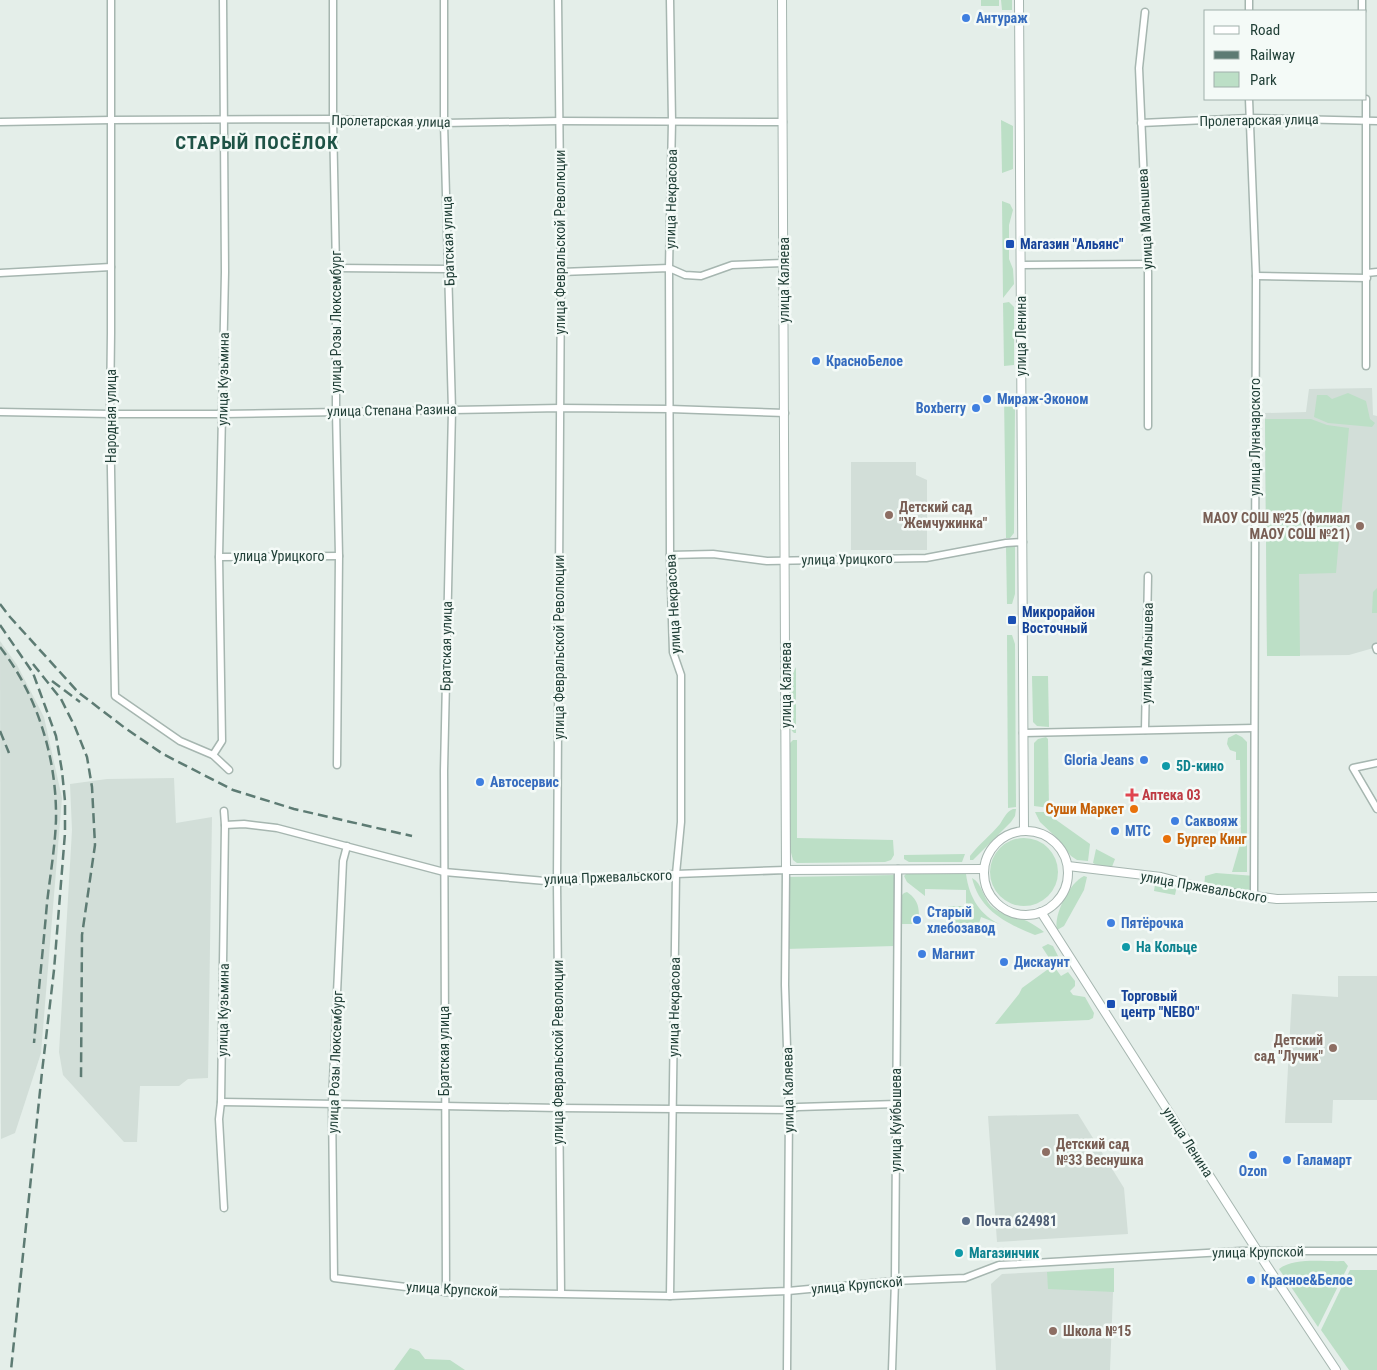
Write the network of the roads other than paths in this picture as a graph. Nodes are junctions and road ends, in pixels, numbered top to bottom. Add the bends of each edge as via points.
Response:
1 (111, 0) edge
2 (224, 0) edge
3 (333, 0) edge
4 (444, 0) edge
5 (558, 0) edge
6 (670, 0) edge
7 (782, 0) edge
8 (1020, 0) edge
9 (1145, 12) dead end
10 (1249, 100) edge
11 (1366, 100) edge
12 (1250, 118) junction
13 (333, 119) junction
14 (111, 120) junction
15 (223, 120) junction
16 (1367, 120) junction
17 (559, 121) junction
18 (672, 121) junction
19 (1377, 121) edge
20 (0, 122) edge
21 (783, 122) junction
22 (444, 123) junction
23 (1141, 123) junction
24 (784, 263) junction
25 (1147, 264) junction
26 (1021, 265) junction
27 (111, 267) junction
28 (336, 268) junction
29 (670, 268) junction
30 (449, 269) junction
31 (561, 272) junction
32 (1377, 272) edge
33 (0, 273) edge
34 (1367, 275) junction
35 (1256, 276) junction
36 (1366, 366) dead end
37 (560, 408) junction
38 (670, 409) junction
39 (452, 410) junction
40 (336, 411) junction
41 (0, 412) edge
42 (785, 413) junction
43 (110, 414) junction
44 (223, 414) junction
45 (1148, 426) dead end
46 (1023, 542) junction
47 (670, 555) junction
48 (339, 556) junction
49 (219, 557) junction
50 (786, 561) junction
51 (1148, 576) dead end
52 (1254, 728) junction
53 (1145, 730) junction
54 (1023, 732) junction
55 (213, 755) junction
56 (1377, 763) edge
57 (337, 765) dead end
58 (229, 770) dead end
59 (1377, 809) edge
60 (224, 811) dead end
61 (225, 825) junction
62 (1024, 830) junction
63 (347, 846) junction
64 (1068, 866) junction
65 (898, 869) junction
66 (984, 869) junction
67 (786, 870) junction
68 (444, 872) junction
69 (676, 874) junction
70 (558, 882) junction
71 (1254, 896) junction
72 (1377, 896) edge
73 (1041, 912) junction
74 (221, 1102) junction
75 (332, 1103) junction
76 (897, 1104) junction
77 (444, 1105) junction
78 (559, 1108) junction
79 (673, 1108) junction
80 (789, 1110) junction
81 (224, 1208) dead end
82 (1258, 1251) junction
83 (1377, 1251) edge
84 (334, 1278) joint
85 (896, 1281) junction
86 (788, 1291) junction
87 (446, 1292) junction
88 (561, 1293) junction
89 (670, 1296) junction
90 (787, 1370) edge
91 (892, 1370) edge
92 (1336, 1370) edge

1 - 14 street, Народная улица
2 - 15 street, улица Кузьмина
3 - 13 street, улица Розы Люксембург
4 - 22 street, Братская улица
5 - 17 street, улица Февральской Революции
6 - 18 street, улица Некрасова
7 - 21 street, улица Каляева
8 - 26 street, улица Ленина
9 - 23 street, улица Малышева via 1139,68
10 - 12 street, улица Луначарского
11 - 16 street
12 - 16 street, Пролетарская улица
12 - 23 street, Пролетарская улица
12 - 35 street, улица Луначарского
13 - 15 street, Пролетарская улица
13 - 22 street, Пролетарская улица
13 - 28 street, улица Розы Люксембург
14 - 15 street, Пролетарская улица
14 - 20 street, Пролетарская улица
14 - 27 street, Народная улица
15 - 44 street, улица Кузьмина
16 - 19 street, Пролетарская улица
16 - 34 street
17 - 18 street, Пролетарская улица
17 - 22 street, Пролетарская улица
17 - 31 street, улица Февральской Революции
18 - 21 street, Пролетарская улица
18 - 29 street, улица Некрасова
21 - 24 street, улица Каляева
22 - 30 street, Братская улица
23 - 25 street, улица Малышева
24 - 29 street via 732,265 700,276 685,275
24 - 42 street, улица Каляева
25 - 26 street
25 - 45 street, улица Малышева
26 - 46 street, улица Ленина
27 - 33 street
27 - 43 street, Народная улица
28 - 30 street
28 - 40 street, улица Розы Люксембург
29 - 31 street
29 - 38 street, улица Некрасова
30 - 39 street, Братская улица
31 - 37 street, улица Февральской Революции
32 - 34 street
34 - 35 street
34 - 36 street
35 - 52 street, улица Луначарского
37 - 38 street, улица Степана Разина
37 - 39 street, улица Степана Разина
37 - 70 street, улица Февральской Революции
38 - 42 street, улица Степана Разина
38 - 47 street, улица Некрасова
39 - 40 street, улица Степана Разина
39 - 68 street, Братская улица
40 - 44 street, улица Степана Разина
40 - 48 street, улица Розы Люксембург
41 - 43 street, улица Степана Разина
42 - 50 street, улица Каляева
43 - 44 street, улица Степана Разина
43 - 55 street, Народная улица via 115,696 180,741
44 - 49 street, улица Кузьмина
46 - 50 street, улица Урицкого via 926,558
46 - 54 street, улица Ленина
47 - 50 street, улица Урицкого via 713,554
47 - 69 street, улица Некрасова via 673,652 681,674 681,822
48 - 49 street, улица Урицкого
48 - 57 street, улица Розы Люксембург
49 - 55 street, улица Кузьмина via 222,741
50 - 67 street, улица Каляева
51 - 53 street, улица Малышева
52 - 53 street
52 - 71 street, улица Луначарского
53 - 54 street
54 - 62 street, улица Ленина
55 - 58 street, Народная улица
56 - 59 street via 1353,768
60 - 61 street, улица Кузьмина
61 - 63 street, улица Пржевальского via 277,828
61 - 74 street, улица Кузьмина
62 - 64 street via 1043,834 1054,841
62 - 66 street via 997,841 988,852
63 - 68 street, улица Пржевальского
63 - 75 street, улица Розы Люксембург via 343,861
64 - 71 street, улица Пржевальского via 1162,877 1215,891
64 - 73 street via 1062,894 1054,905
65 - 66 street, улица Пржевальского
65 - 67 street, улица Пржевальского
65 - 76 street, улица Куйбышева
66 - 73 street via 988,892 1001,908 1020,915
67 - 69 street, улица Пржевальского
67 - 80 street, улица Каляева
68 - 70 street, улица Пржевальского
68 - 77 street, Братская улица
69 - 70 street, улица Пржевальского
69 - 79 street, улица Некрасова
70 - 78 street, улица Февральской Революции
71 - 72 street, улица Пржевальского via 1277,899
73 - 82 street, улица Ленина
74 - 75 street
74 - 81 street, улица Кузьмина
75 - 77 street
75 - 84 street, улица Розы Люксембург
76 - 80 street
76 - 85 street, улица Куйбышева
77 - 78 street
77 - 87 street, Братская улица
78 - 79 street
78 - 88 street, улица Февральской Революции
79 - 80 street
79 - 89 street, улица Некрасова
80 - 86 street, улица Каляева
82 - 83 street, улица Крупской
82 - 85 street, улица Крупской via 999,1265 966,1278
82 - 92 street, улица Ленина
84 - 87 street, улица Крупской
85 - 86 street, улица Крупской
85 - 91 street, улица Куйбышева
86 - 89 street, улица Крупской
86 - 90 street, улица Каляева
87 - 88 street, улица Крупской
88 - 89 street, улица Крупской

